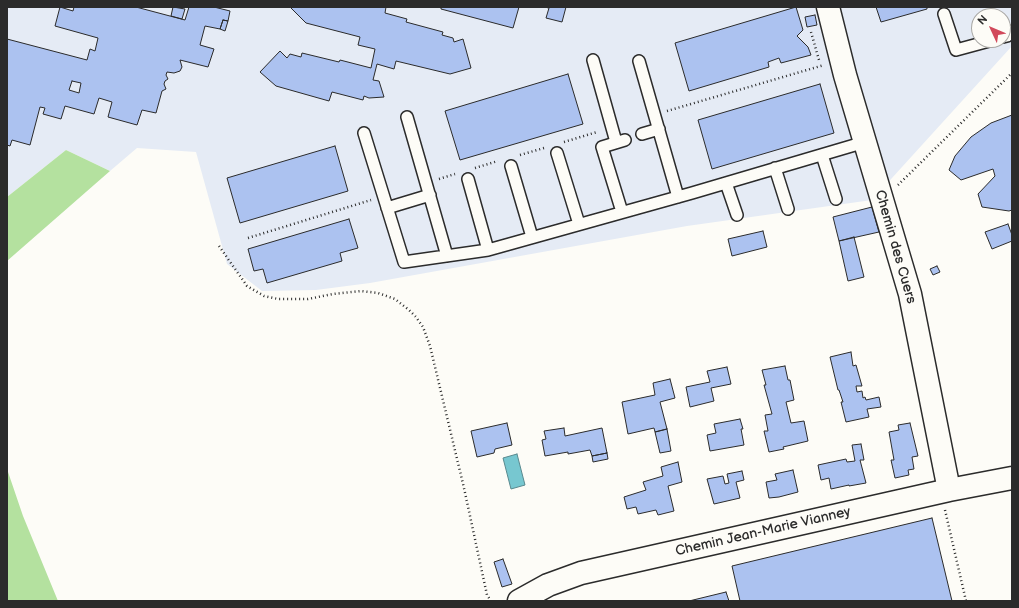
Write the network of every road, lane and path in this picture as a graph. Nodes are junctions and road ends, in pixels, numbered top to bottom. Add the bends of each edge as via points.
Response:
1 (828, 7) edge
2 (944, 14) dead end
3 (811, 32) dead end
4 (971, 46) edge
5 (593, 60) dead end
6 (639, 61) dead end
7 (821, 66) dead end
8 (1012, 73) edge
9 (407, 117) dead end
10 (659, 129) junction
11 (364, 133) dead end
12 (642, 134) dead end
13 (865, 142) junction
14 (557, 154) dead end
15 (822, 155) junction
16 (512, 166) dead end
17 (775, 168) junction
18 (463, 176) joint
19 (426, 183) junction
20 (726, 183) junction
21 (430, 195) junction
22 (383, 196) junction
23 (678, 196) junction
24 (836, 199) dead end
25 (883, 201) junction
26 (387, 208) junction
27 (788, 209) dead end
28 (622, 212) junction
29 (736, 215) dead end
30 (579, 224) junction
31 (532, 237) junction
32 (248, 238) dead end
33 (219, 246) dead end
34 (488, 250) junction
35 (447, 256) junction
36 (1012, 478) edge
37 (945, 491) junction
38 (491, 601) edge
39 (519, 601) edge
40 (966, 601) edge

1 - 13 street, Chemin des Cuers
2 - 4 lane via 956,50
3 - 7 path
5 - 28 lane via 621,141 602,147
6 - 10 lane
8 - 25 path
9 - 19 lane
10 - 12 lane
10 - 23 lane
11 - 22 lane
13 - 15 lane
13 - 25 street, Chemin des Cuers
14 - 30 lane
15 - 17 lane
15 - 24 lane
16 - 31 lane
17 - 20 lane
17 - 27 lane
18 - 19 path
18 - 34 lane
19 - 21 lane
20 - 23 lane
20 - 29 lane
21 - 26 lane
21 - 35 lane
22 - 26 lane
22 - 32 path
23 - 28 lane
25 - 37 street, Chemin des Cuers via 910,294
26 - 35 lane via 404,262
28 - 30 lane
30 - 31 lane
31 - 34 lane
33 - 38 path via 247,286 264,296 286,300 362,291 378,292 395,299 416,317 430,346
34 - 35 lane
36 - 37 street, Chemin Jean-Marie Vianney
37 - 39 street, Chemin Jean-Marie Vianney via 581,573 548,585
37 - 40 path

